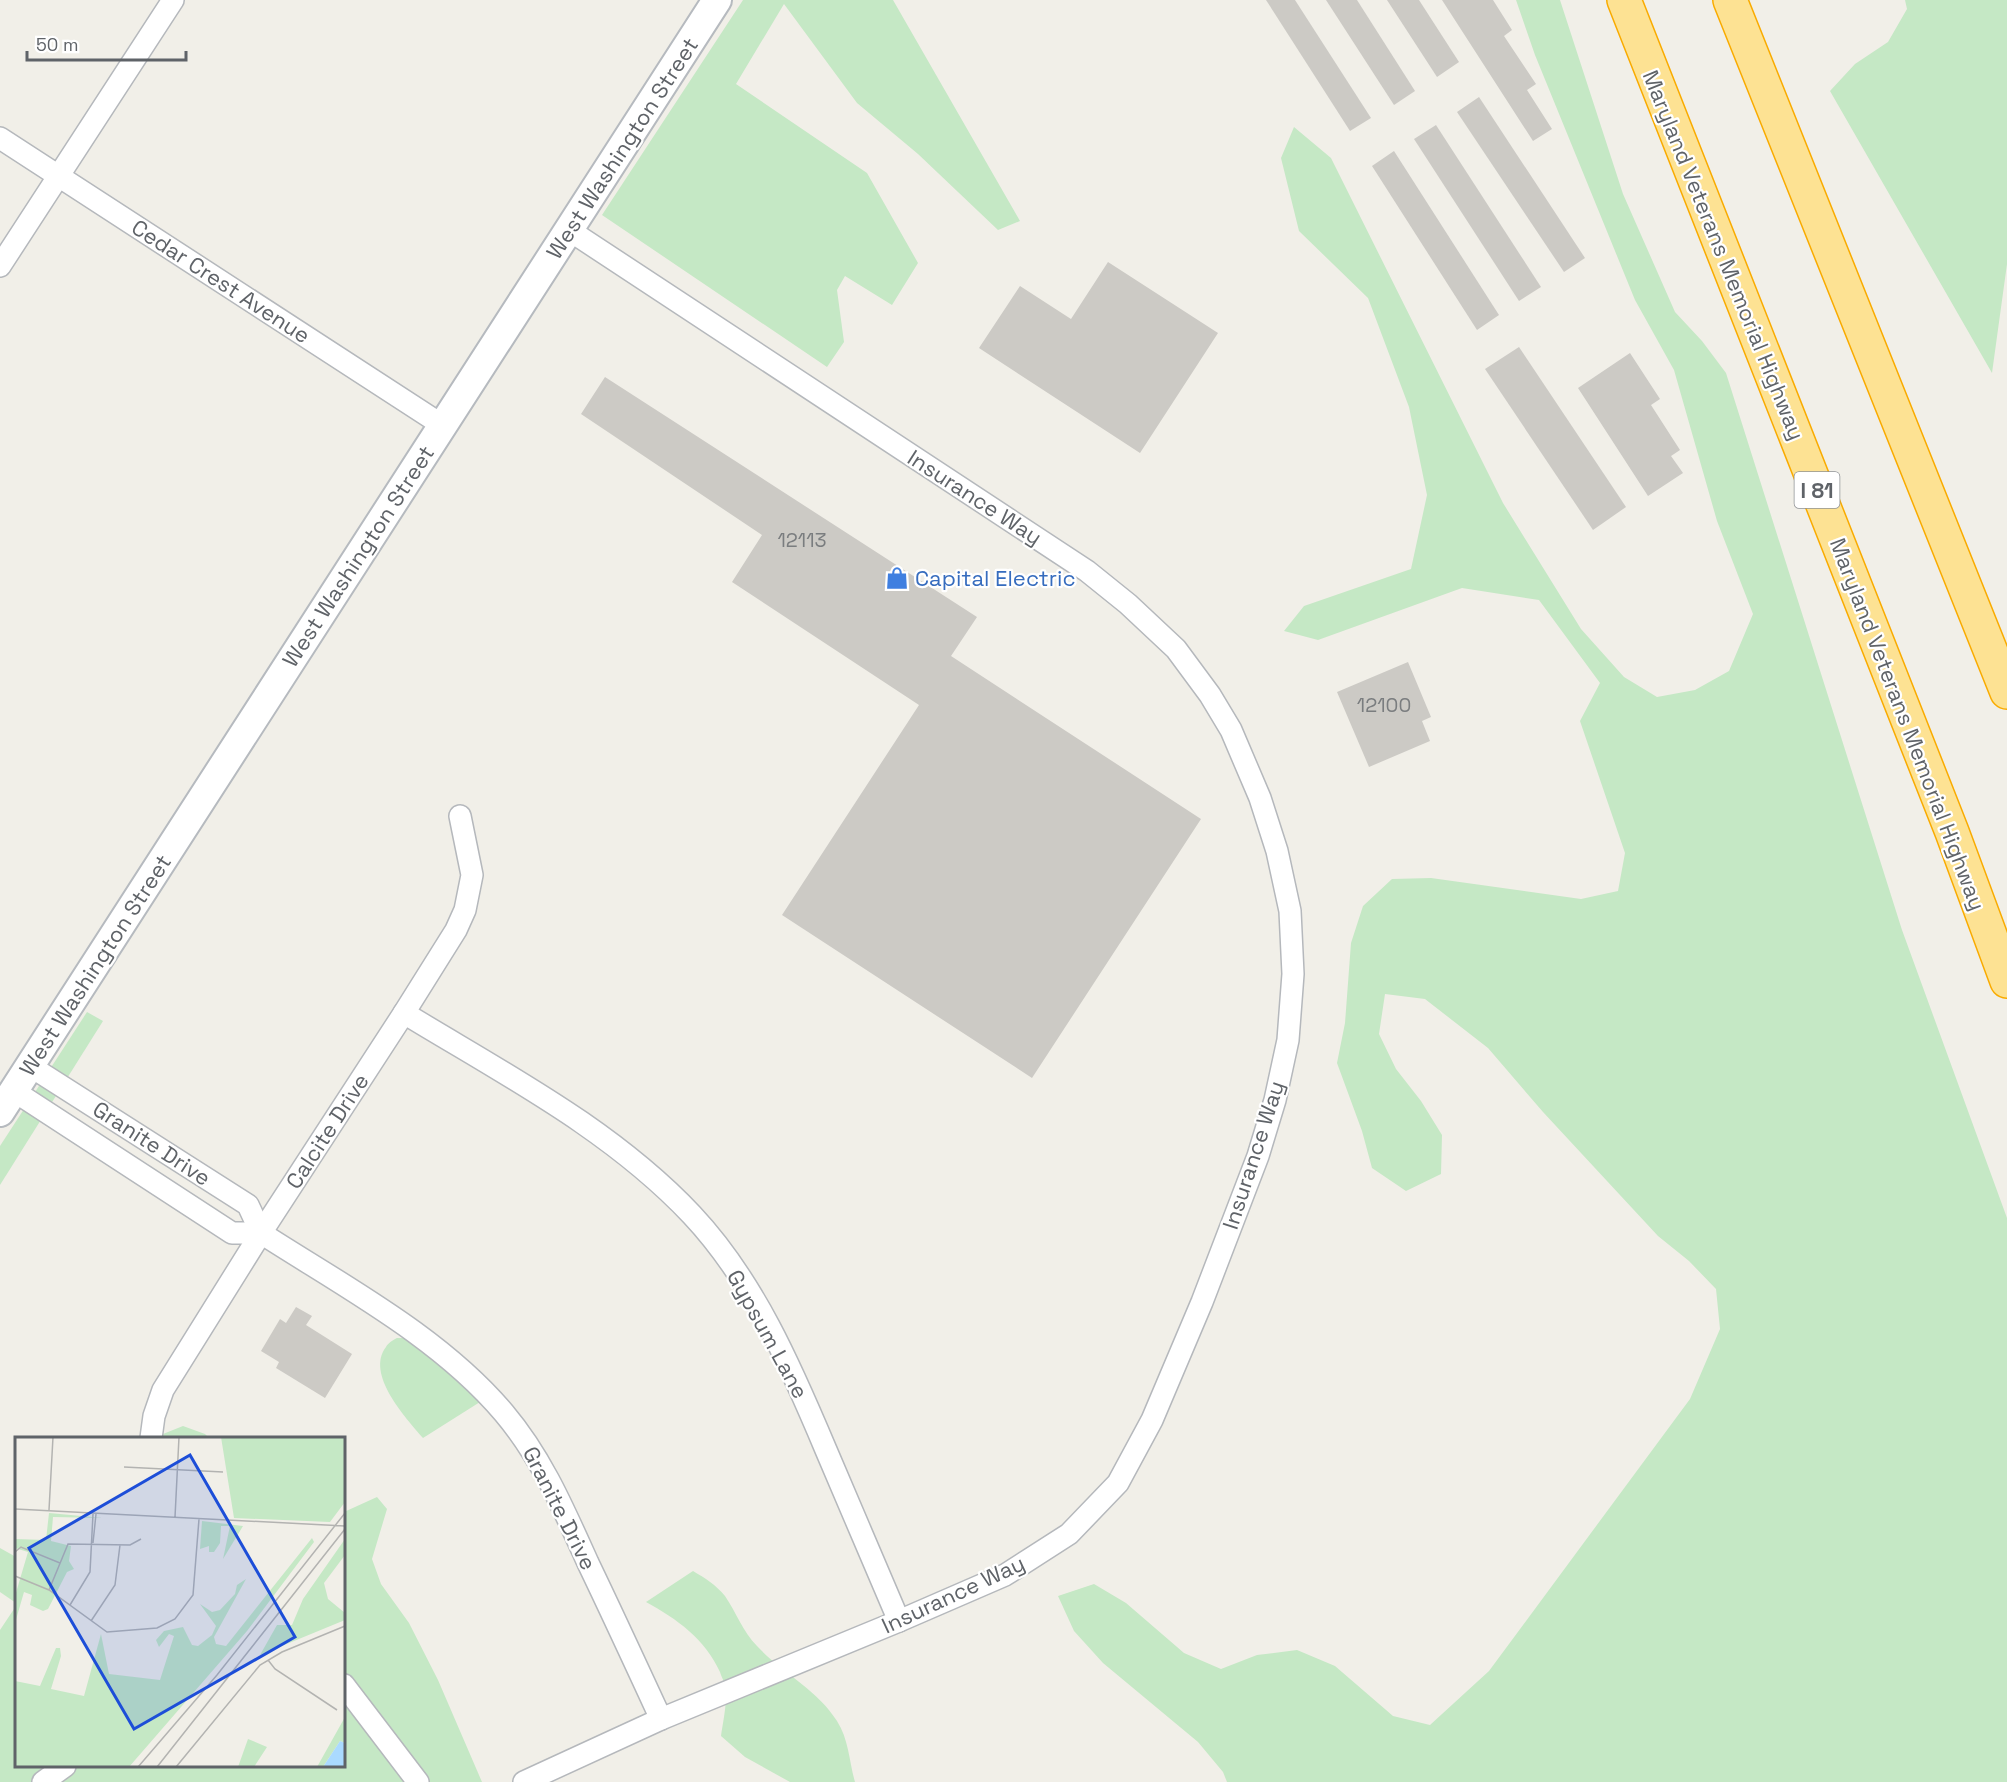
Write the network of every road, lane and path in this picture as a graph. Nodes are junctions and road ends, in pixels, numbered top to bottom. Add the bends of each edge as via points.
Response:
1 (173, 0) edge
2 (717, 0) edge
3 (1624, 0) edge
4 (1730, 0) edge
5 (0, 138) edge
6 (59, 176) junction
7 (569, 230) junction
8 (0, 266) edge
9 (442, 425) junction
10 (2007, 692) edge
11 (460, 816) dead end
12 (2007, 981) edge
13 (404, 1013) junction
14 (30, 1066) junction
15 (7, 1102) edge
16 (261, 1233) junction
17 (151, 1437) edge
18 (899, 1621) junction
19 (345, 1686) edge
20 (661, 1719) junction
21 (64, 1767) edge
22 (43, 1782) edge
23 (418, 1782) edge
24 (524, 1782) edge

1 - 6 street
2 - 7 main road, West Washington Street
3 - 12 highway, Maryland Veterans Memorial Highway / I 81
4 - 10 highway
5 - 6 street, Cedar Crest Avenue
6 - 8 street
6 - 9 street, Cedar Crest Avenue
7 - 9 main road, West Washington Street
7 - 18 street, Insurance Way via 1087,571 1128,604 1176,649 1226,721 1260,798 1279,861 1290,911 1293,974 1288,1040 1275,1100 1258,1156 1202,1302 1152,1420 1118,1483 1069,1534 1005,1575
9 - 14 main road, West Washington Street
11 - 13 street, Calcite Drive via 472,875 465,910
13 - 16 street, Calcite Drive
13 - 18 street, Gypsum Lane via 595,1130 653,1178 718,1246 780,1347
14 - 15 main road, West Washington Street
14 - 16 street, Granite Drive via 248,1205
15 - 16 street, Granite Drive via 232,1233
16 - 17 street, Calcite Drive via 163,1390
16 - 20 street, Granite Drive via 450,1359 523,1436 551,1482
18 - 20 street, Insurance Way
19 - 23 street
20 - 24 street, Insurance Way
21 - 22 street

